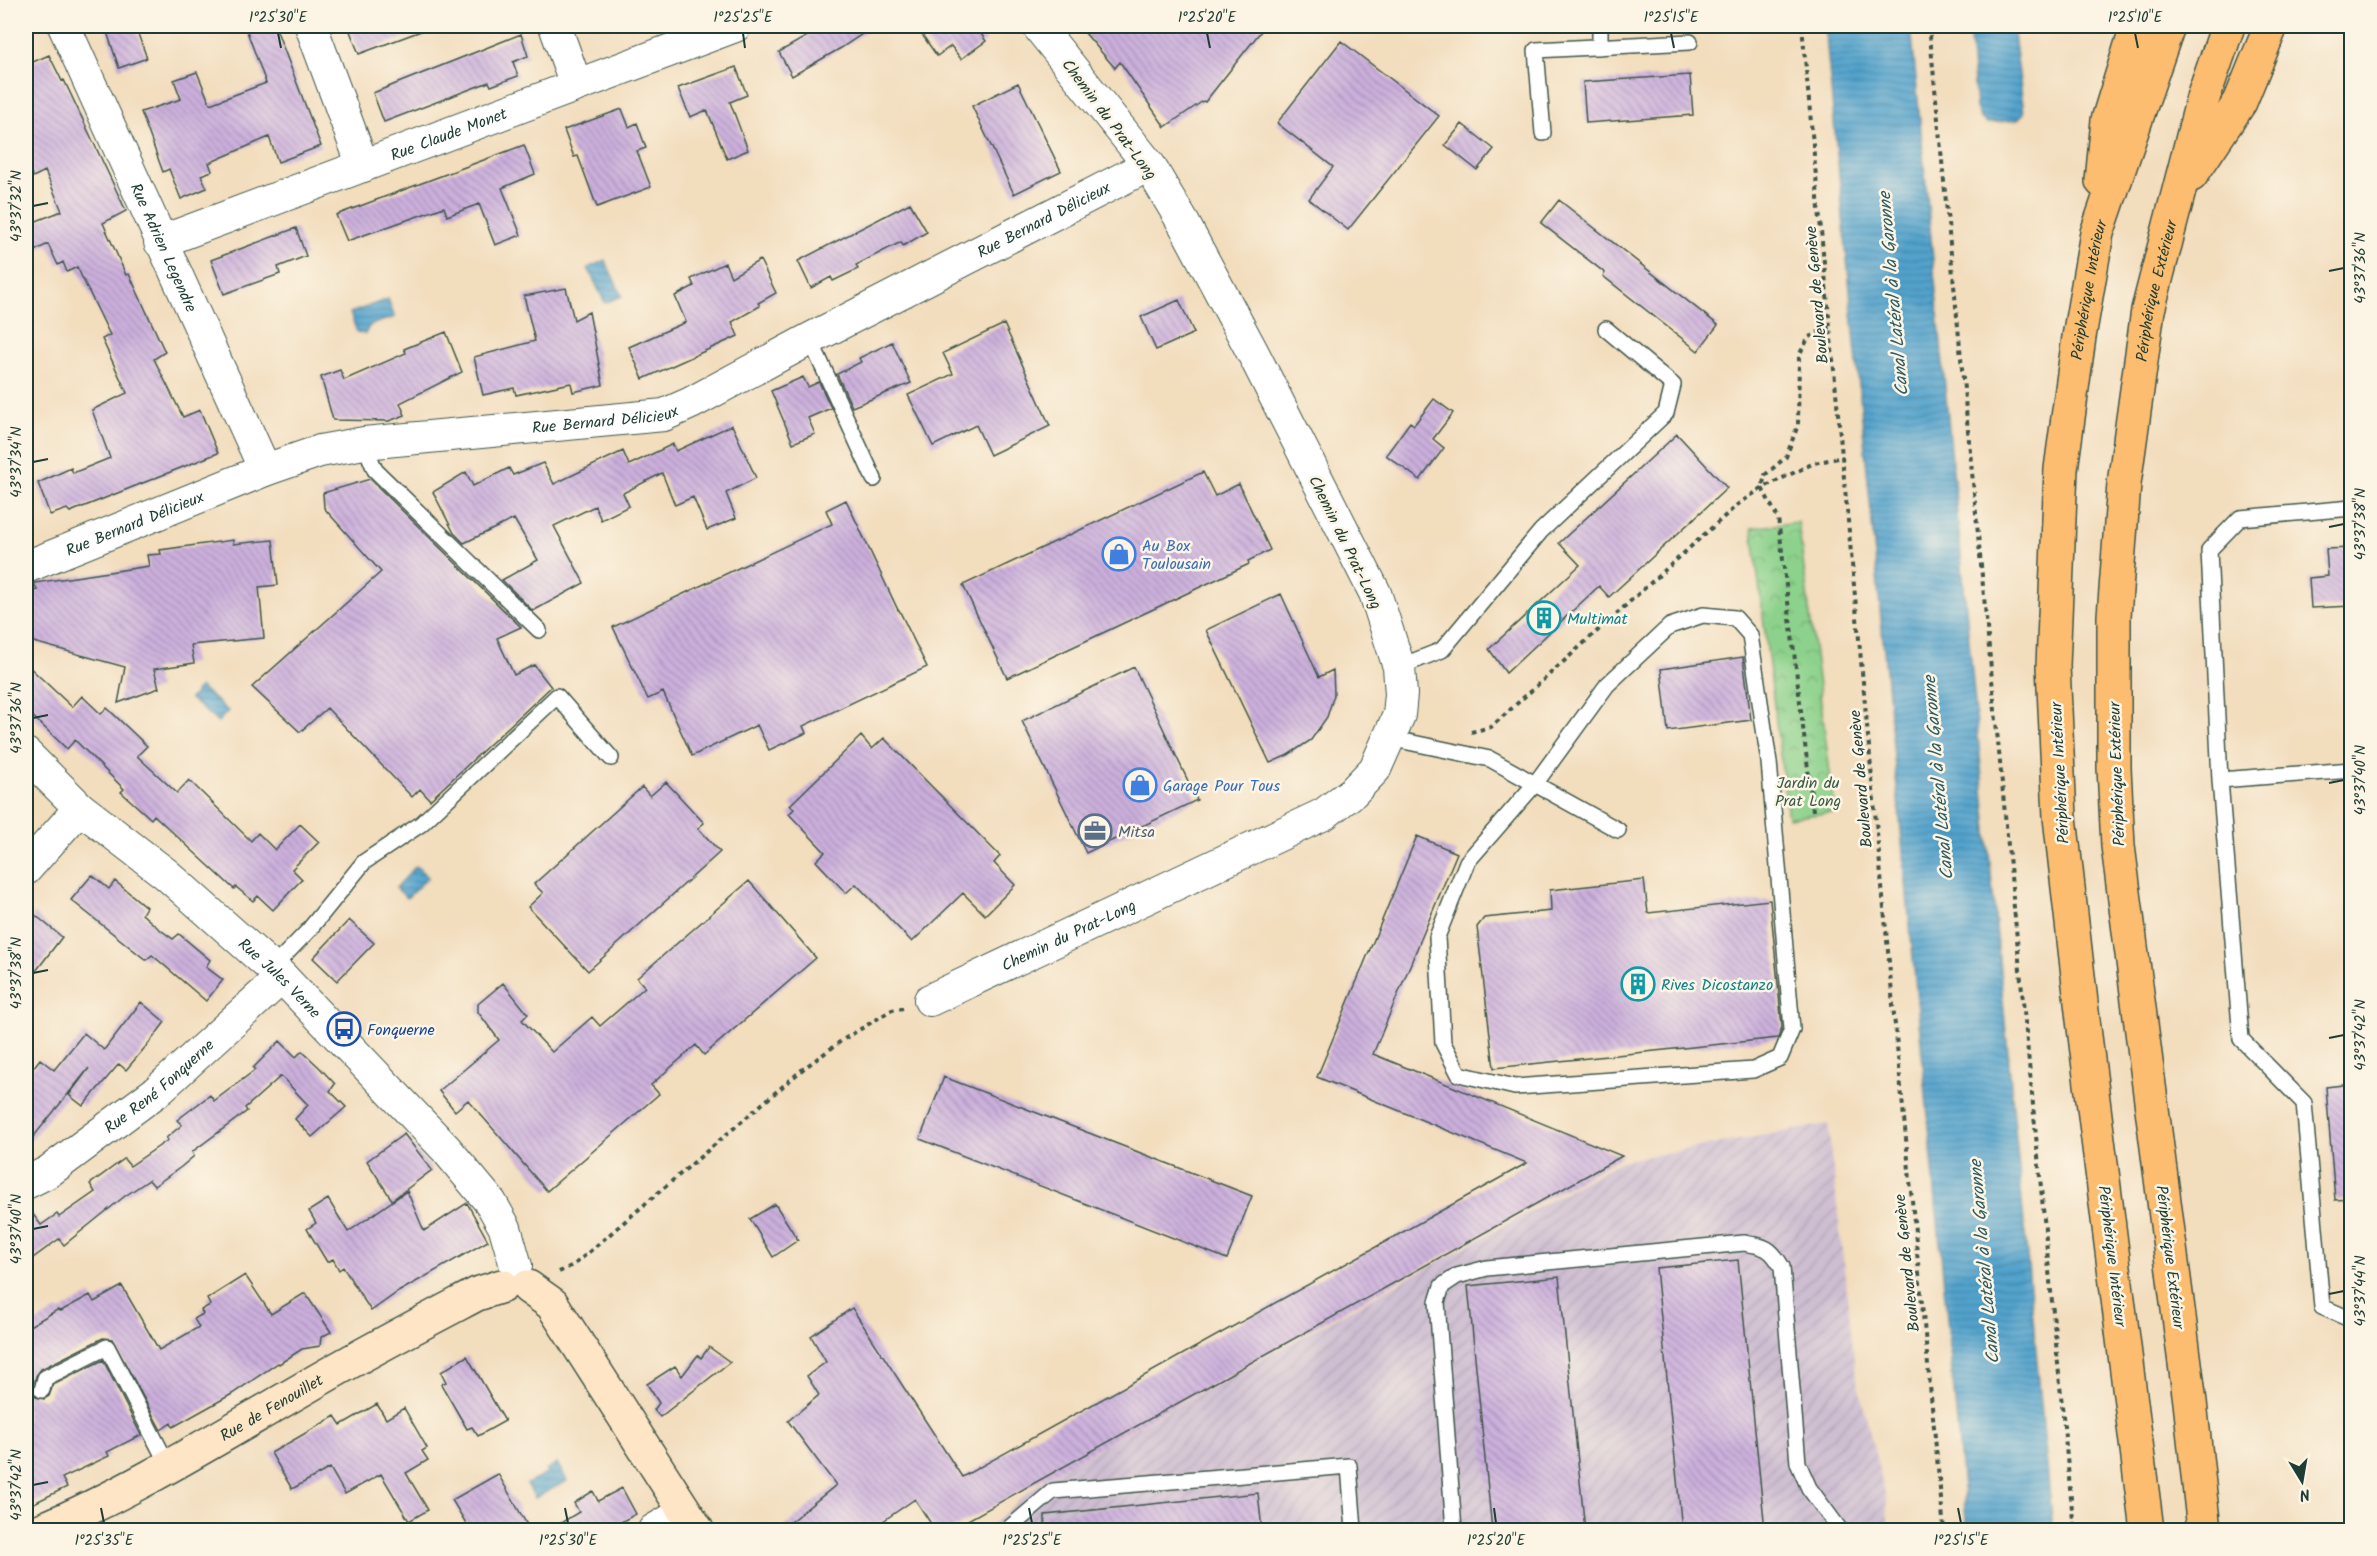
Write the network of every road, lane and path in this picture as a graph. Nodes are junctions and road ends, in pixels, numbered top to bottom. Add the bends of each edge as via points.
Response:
1 (64, 26) edge
2 (311, 26) edge
3 (555, 26) edge
4 (735, 26) edge
5 (1038, 26) edge
6 (1600, 26) edge
7 (1802, 26) edge
8 (1929, 26) edge
9 (2137, 26) edge
10 (2168, 26) edge
11 (2228, 26) edge
12 (2271, 26) edge
13 (1690, 42) dead end
14 (1600, 47) junction
15 (576, 85) junction
16 (1543, 133) dead end
17 (1149, 165) junction
18 (363, 166) junction
19 (2177, 197) junction
20 (2097, 233) junction
21 (160, 242) junction
22 (1830, 326) junction
23 (1606, 329) dead end
24 (810, 339) junction
25 (364, 443) junction
26 (1843, 457) junction
27 (265, 470) junction
28 (874, 479) dead end
29 (1762, 488) junction
30 (2352, 508) edge
31 (26, 567) edge
32 (539, 630) dead end
33 (1399, 667) junction
34 (1470, 732) dead end
35 (1389, 738) junction
36 (26, 754) edge
37 (611, 758) dead end
38 (2352, 770) edge
39 (2220, 780) junction
40 (1535, 784) junction
41 (80, 808) junction
42 (1813, 811) dead end
43 (1618, 830) dead end
44 (26, 870) edge
45 (277, 972) junction
46 (930, 1000) joint
47 (26, 1183) edge
48 (515, 1280) junction
49 (2352, 1320) edge
50 (42, 1390) dead end
51 (169, 1467) junction
52 (691, 1521) edge
53 (41, 1530) edge
54 (654, 1530) edge
55 (1007, 1530) edge
56 (1354, 1530) edge
57 (1454, 1530) edge
58 (1840, 1530) edge
59 (1944, 1530) edge
60 (2074, 1530) edge
61 (2147, 1530) edge
62 (2204, 1530) edge

1 - 21 street, Rue Adrien Legendre
2 - 18 street
3 - 15 street
4 - 15 street, Rue Claude Monet
5 - 17 street, Chemin du Prat-Long
6 - 14 lane
7 - 22 path, Boulevard de Genève
8 - 60 path
9 - 20 highway via 2108,120
10 - 20 highway, Périphérique Intérieur
11 - 19 highway, Périphérique Extérieur via 2203,98
12 - 19 highway via 2240,102
13 - 14 lane
14 - 16 lane via 1536,50
15 - 18 street, Rue Claude Monet
17 - 24 street, Rue Bernard Délicieux
17 - 33 street, Chemin du Prat-Long via 1253,353 1375,593
18 - 21 street, Rue Claude Monet
19 - 62 highway, Périphérique Extérieur via 2148,310 2124,484 2114,616 2114,768 2119,858
20 - 61 highway, Périphérique Intérieur via 2061,469 2053,666 2063,841
21 - 27 street, Rue Adrien Legendre
22 - 26 path, Boulevard de Genève
22 - 29 path via 1809,337 1799,355 1798,425 1786,457 1765,475
23 - 33 lane via 1673,385 1666,413 1541,531 1442,650
24 - 25 street, Rue Bernard Délicieux via 664,415
24 - 28 lane
25 - 27 street, Rue Bernard Délicieux via 320,451
25 - 32 lane via 375,470
26 - 29 path via 1814,463
26 - 59 path, Boulevard de Genève
27 - 31 street, Rue Bernard Délicieux
29 - 34 path via 1737,505 1491,727
29 - 42 path via 1779,518
30 - 39 lane via 2240,518 2209,550
33 - 35 street, Chemin du Prat-Long via 1399,715
35 - 40 lane via 1490,759
35 - 46 street, Chemin du Prat-Long via 1375,769 1324,814
36 - 41 street, Rue Jules Verne
37 - 45 lane via 557,696 421,824 364,862
38 - 39 lane
39 - 49 lane via 2241,1039 2304,1103 2322,1307
40 - 40 lane via 1467,862 1437,937 1443,1043 1459,1074 1515,1087 1754,1070 1780,1058 1792,1029 1769,762 1750,635 1736,618 1703,615 1670,626 1607,685
40 - 43 lane
41 - 44 street
41 - 45 street, Rue Jules Verne via 166,874
45 - 47 street, Rue René Fonquerne via 156,1092 48,1172
45 - 48 street, Rue Jules Verne via 446,1149 491,1203 505,1228
46 - 48 path via 892,1010 803,1069 575,1264
48 - 51 street, Rue de Fenouillet via 477,1294 352,1360
48 - 52 street via 552,1304
50 - 51 lane via 45,1378 107,1347
51 - 53 street, Rue de Fenouillet
52 - 54 street
55 - 56 lane via 1053,1491 1349,1466
57 - 58 lane via 1437,1302 1442,1286 1456,1276 1487,1268 1744,1243 1773,1251 1782,1267 1798,1463 1809,1488

